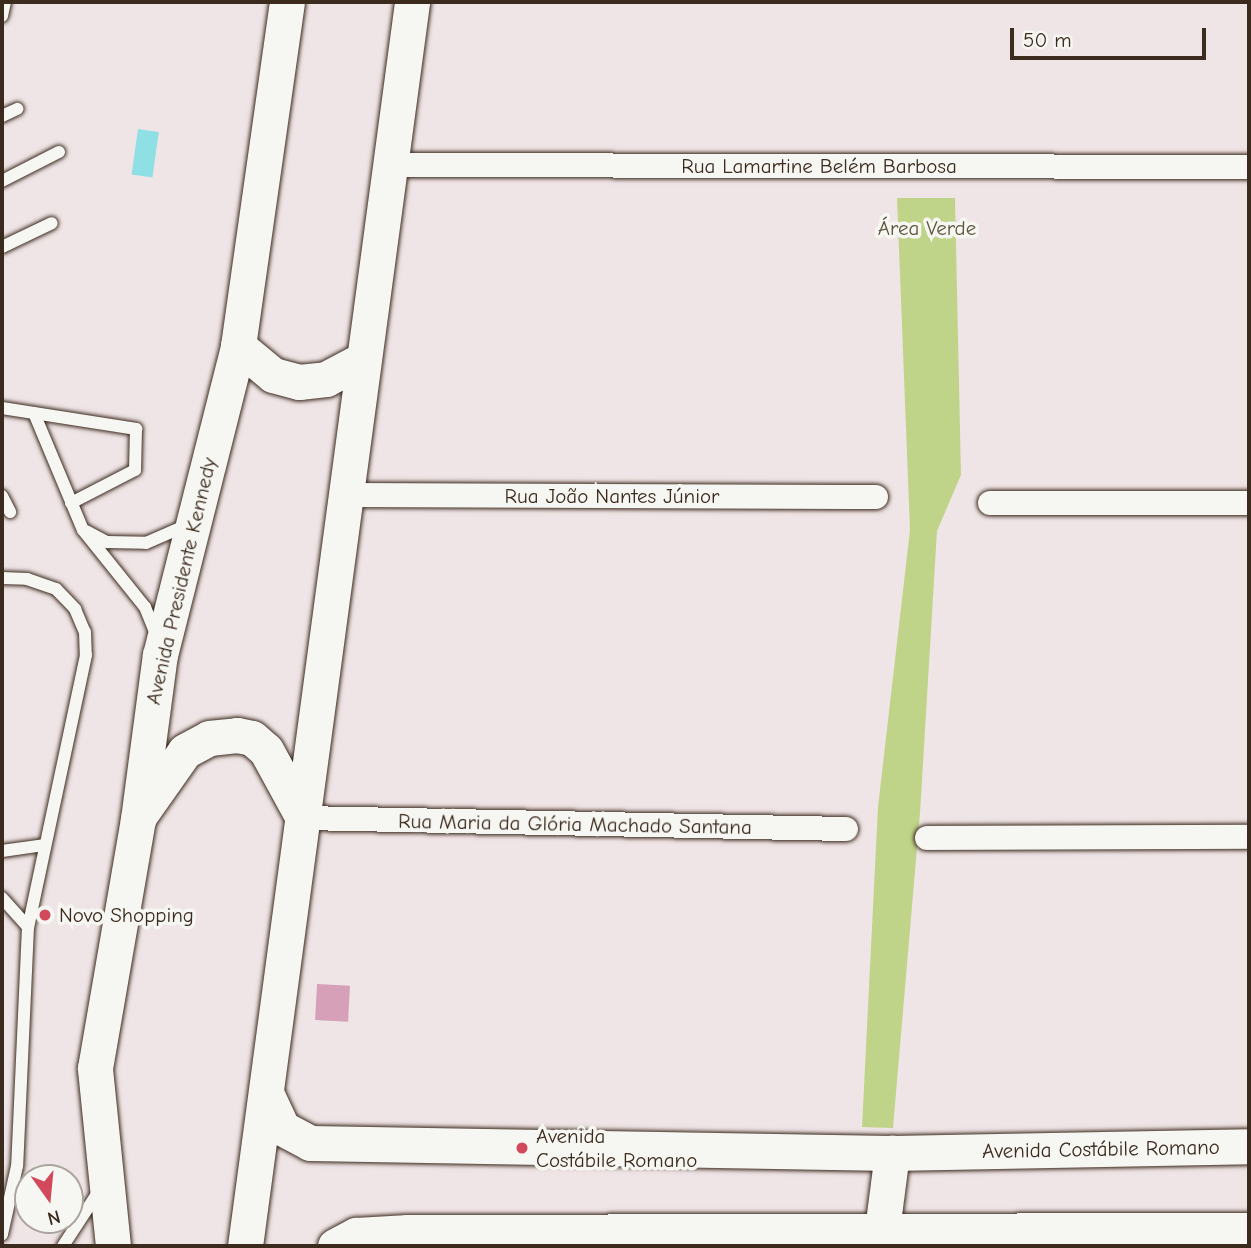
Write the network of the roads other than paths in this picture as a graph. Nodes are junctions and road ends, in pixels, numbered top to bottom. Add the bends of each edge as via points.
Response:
1 (5, 2) edge
2 (287, 2) edge
3 (412, 2) edge
4 (2, 16) edge
5 (17, 109) dead end
6 (2, 116) edge
7 (59, 152) dead end
8 (390, 165) junction
9 (1249, 167) edge
10 (2, 181) edge
11 (52, 223) dead end
12 (2, 247) edge
13 (238, 346) junction
14 (361, 360) junction
15 (2, 408) edge
16 (34, 413) junction
17 (348, 495) junction
18 (2, 496) edge
19 (876, 497) dead end
20 (71, 503) junction
21 (990, 503) dead end
22 (1249, 503) edge
23 (10, 512) dead end
24 (191, 523) junction
25 (83, 530) junction
26 (2, 578) edge
27 (160, 655) junction
28 (303, 818) junction
29 (138, 819) junction
30 (846, 829) dead end
31 (1249, 837) edge
32 (927, 838) dead end
33 (44, 845) junction
34 (2, 851) edge
35 (2, 898) edge
36 (28, 927) junction
37 (266, 1093) junction
38 (1249, 1146) edge
39 (892, 1153) junction
40 (105, 1182) junction
41 (882, 1230) junction
42 (1249, 1230) edge
43 (2, 1234) edge
44 (63, 1246) edge
45 (113, 1246) edge
46 (245, 1246) edge
47 (335, 1246) edge

1 - 4 lane
2 - 13 main road, Avenida Presidente Kennedy
3 - 8 main road
5 - 6 lane
7 - 10 lane
8 - 9 street, Rua Lamartine Belém Barbosa
8 - 14 main road
11 - 12 lane
13 - 14 main road via 273,375 299,382 326,379
13 - 24 main road, Avenida Presidente Kennedy
14 - 17 main road
15 - 16 lane
16 - 20 lane
16 - 20 lane via 136,429 135,470
17 - 19 street, Rua João Nantes Júnior
17 - 28 main road
18 - 23 lane
20 - 25 lane
21 - 22 street
24 - 25 lane via 146,543 107,542
24 - 27 main road, Avenida Presidente Kennedy
25 - 27 lane via 145,607
26 - 33 lane via 27,579 56,589 75,609 85,632 86,654
27 - 29 main road, Avenida Presidente Kennedy
28 - 29 main road via 266,750 252,738 237,735 209,738 185,751
28 - 30 street, Rua Maria da Glória Machado Santana
28 - 37 main road
29 - 40 main road, Avenida Presidente Kennedy via 95,1068
31 - 32 street
33 - 34 lane
33 - 36 lane
35 - 36 lane
36 - 43 lane via 17,1166
37 - 39 main road, Avenida Costábile Romano via 282,1128 310,1143
37 - 46 main road
38 - 39 main road, Avenida Costábile Romano
39 - 41 main road
40 - 44 lane
40 - 45 main road, Avenida Presidente Kennedy
41 - 42 main road
41 - 47 main road via 408,1232 356,1236

